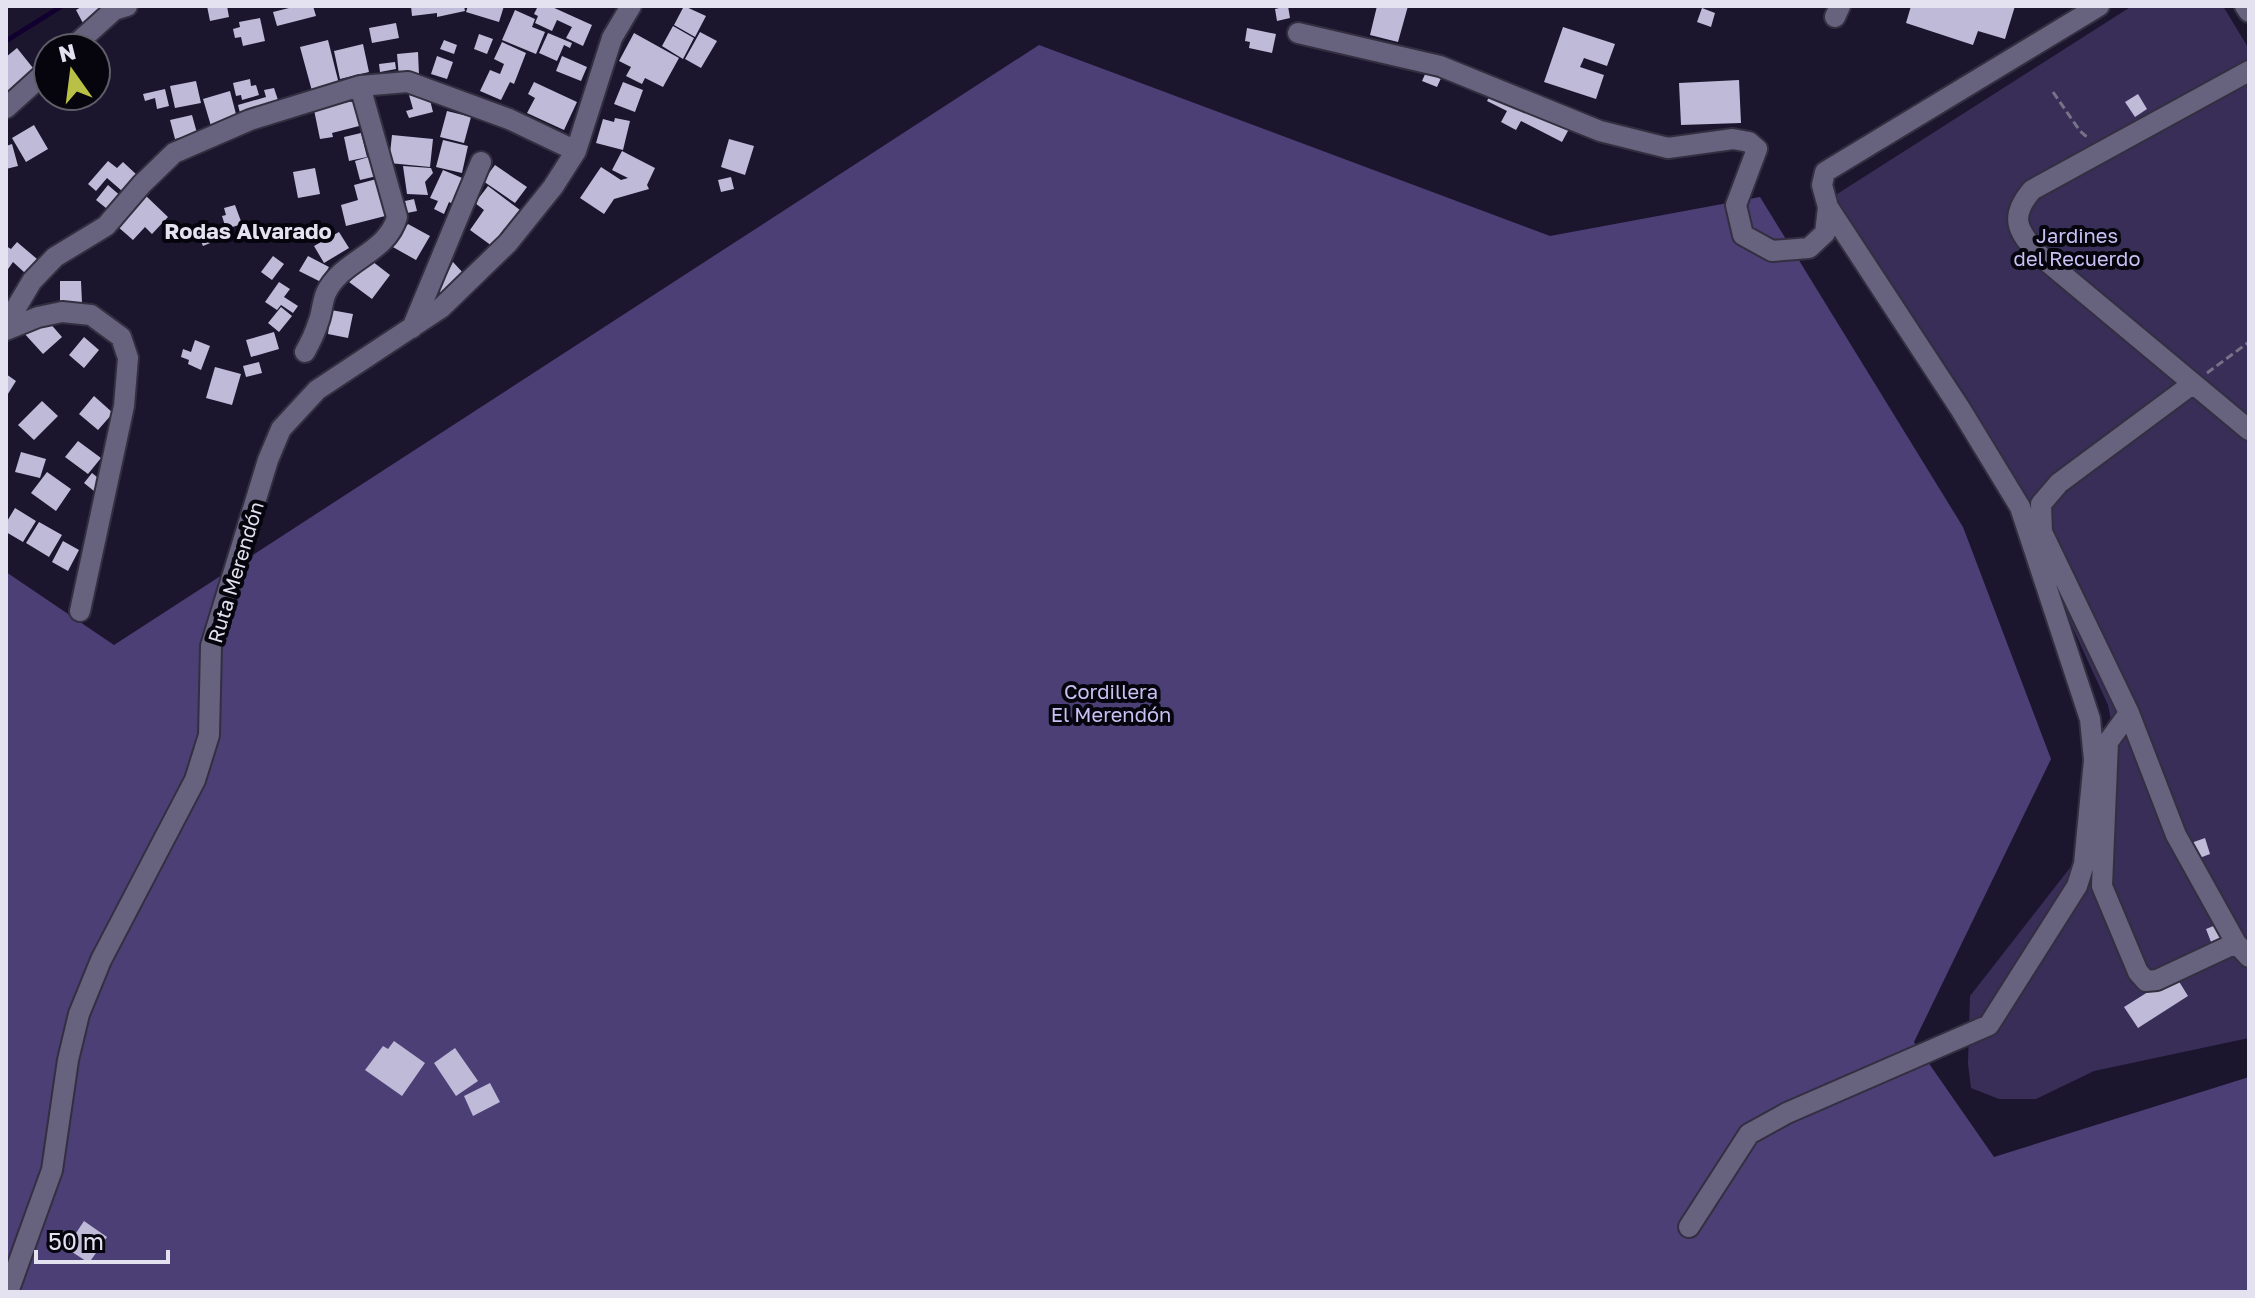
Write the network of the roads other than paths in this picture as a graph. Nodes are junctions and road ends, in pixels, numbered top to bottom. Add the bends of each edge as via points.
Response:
1 (127, 6) edge
2 (631, 6) edge
3 (2099, 6) edge
4 (2245, 6) edge
5 (2249, 12) edge
6 (90, 32) edge
7 (1298, 33) dead end
8 (2249, 71) edge
9 (32, 84) edge
10 (360, 86) junction
11 (6, 108) edge
12 (576, 151) junction
13 (481, 162) dead end
14 (1828, 207) junction
15 (6, 327) edge
16 (412, 328) junction
17 (305, 352) dead end
18 (2191, 385) junction
19 (2249, 430) edge
20 (80, 611) dead end
21 (2129, 713) junction
22 (2242, 950) edge
23 (1689, 1227) dead end
24 (8, 1292) edge

1 - 6 street via 114,10
2 - 12 street, Ruta Merendón via 612,38
3 - 14 street via 1825,172 1822,185
4 - 5 street
7 - 14 street via 1440,66 1600,131 1668,148 1733,139 1749,142 1757,149 1736,205 1743,235 1772,251 1809,248 1825,233
8 - 18 street via 2032,190 2020,204 2017,222 2038,254
9 - 11 street
10 - 12 street via 408,82 509,119
10 - 15 street via 250,120 174,153 106,226 55,257 32,281
10 - 17 street via 397,217 385,242 344,271 326,293
12 - 16 street, Ruta Merendón via 508,243 441,308
13 - 16 street
14 - 23 street via 2020,507 2090,719 2094,760 2084,864 2077,886 1989,1025 1749,1134
15 - 20 street via 62,312 91,315 121,337 128,358 124,406
16 - 24 street, Ruta Merendón via 317,390 281,429 268,460 211,646 209,735 195,780 101,960 79,1014 52,1170
18 - 19 street
18 - 21 street via 2059,483 2041,504 2042,532
21 - 22 street via 2176,835
21 - 22 street via 2108,742 2102,886 2138,972 2146,981 2157,980

